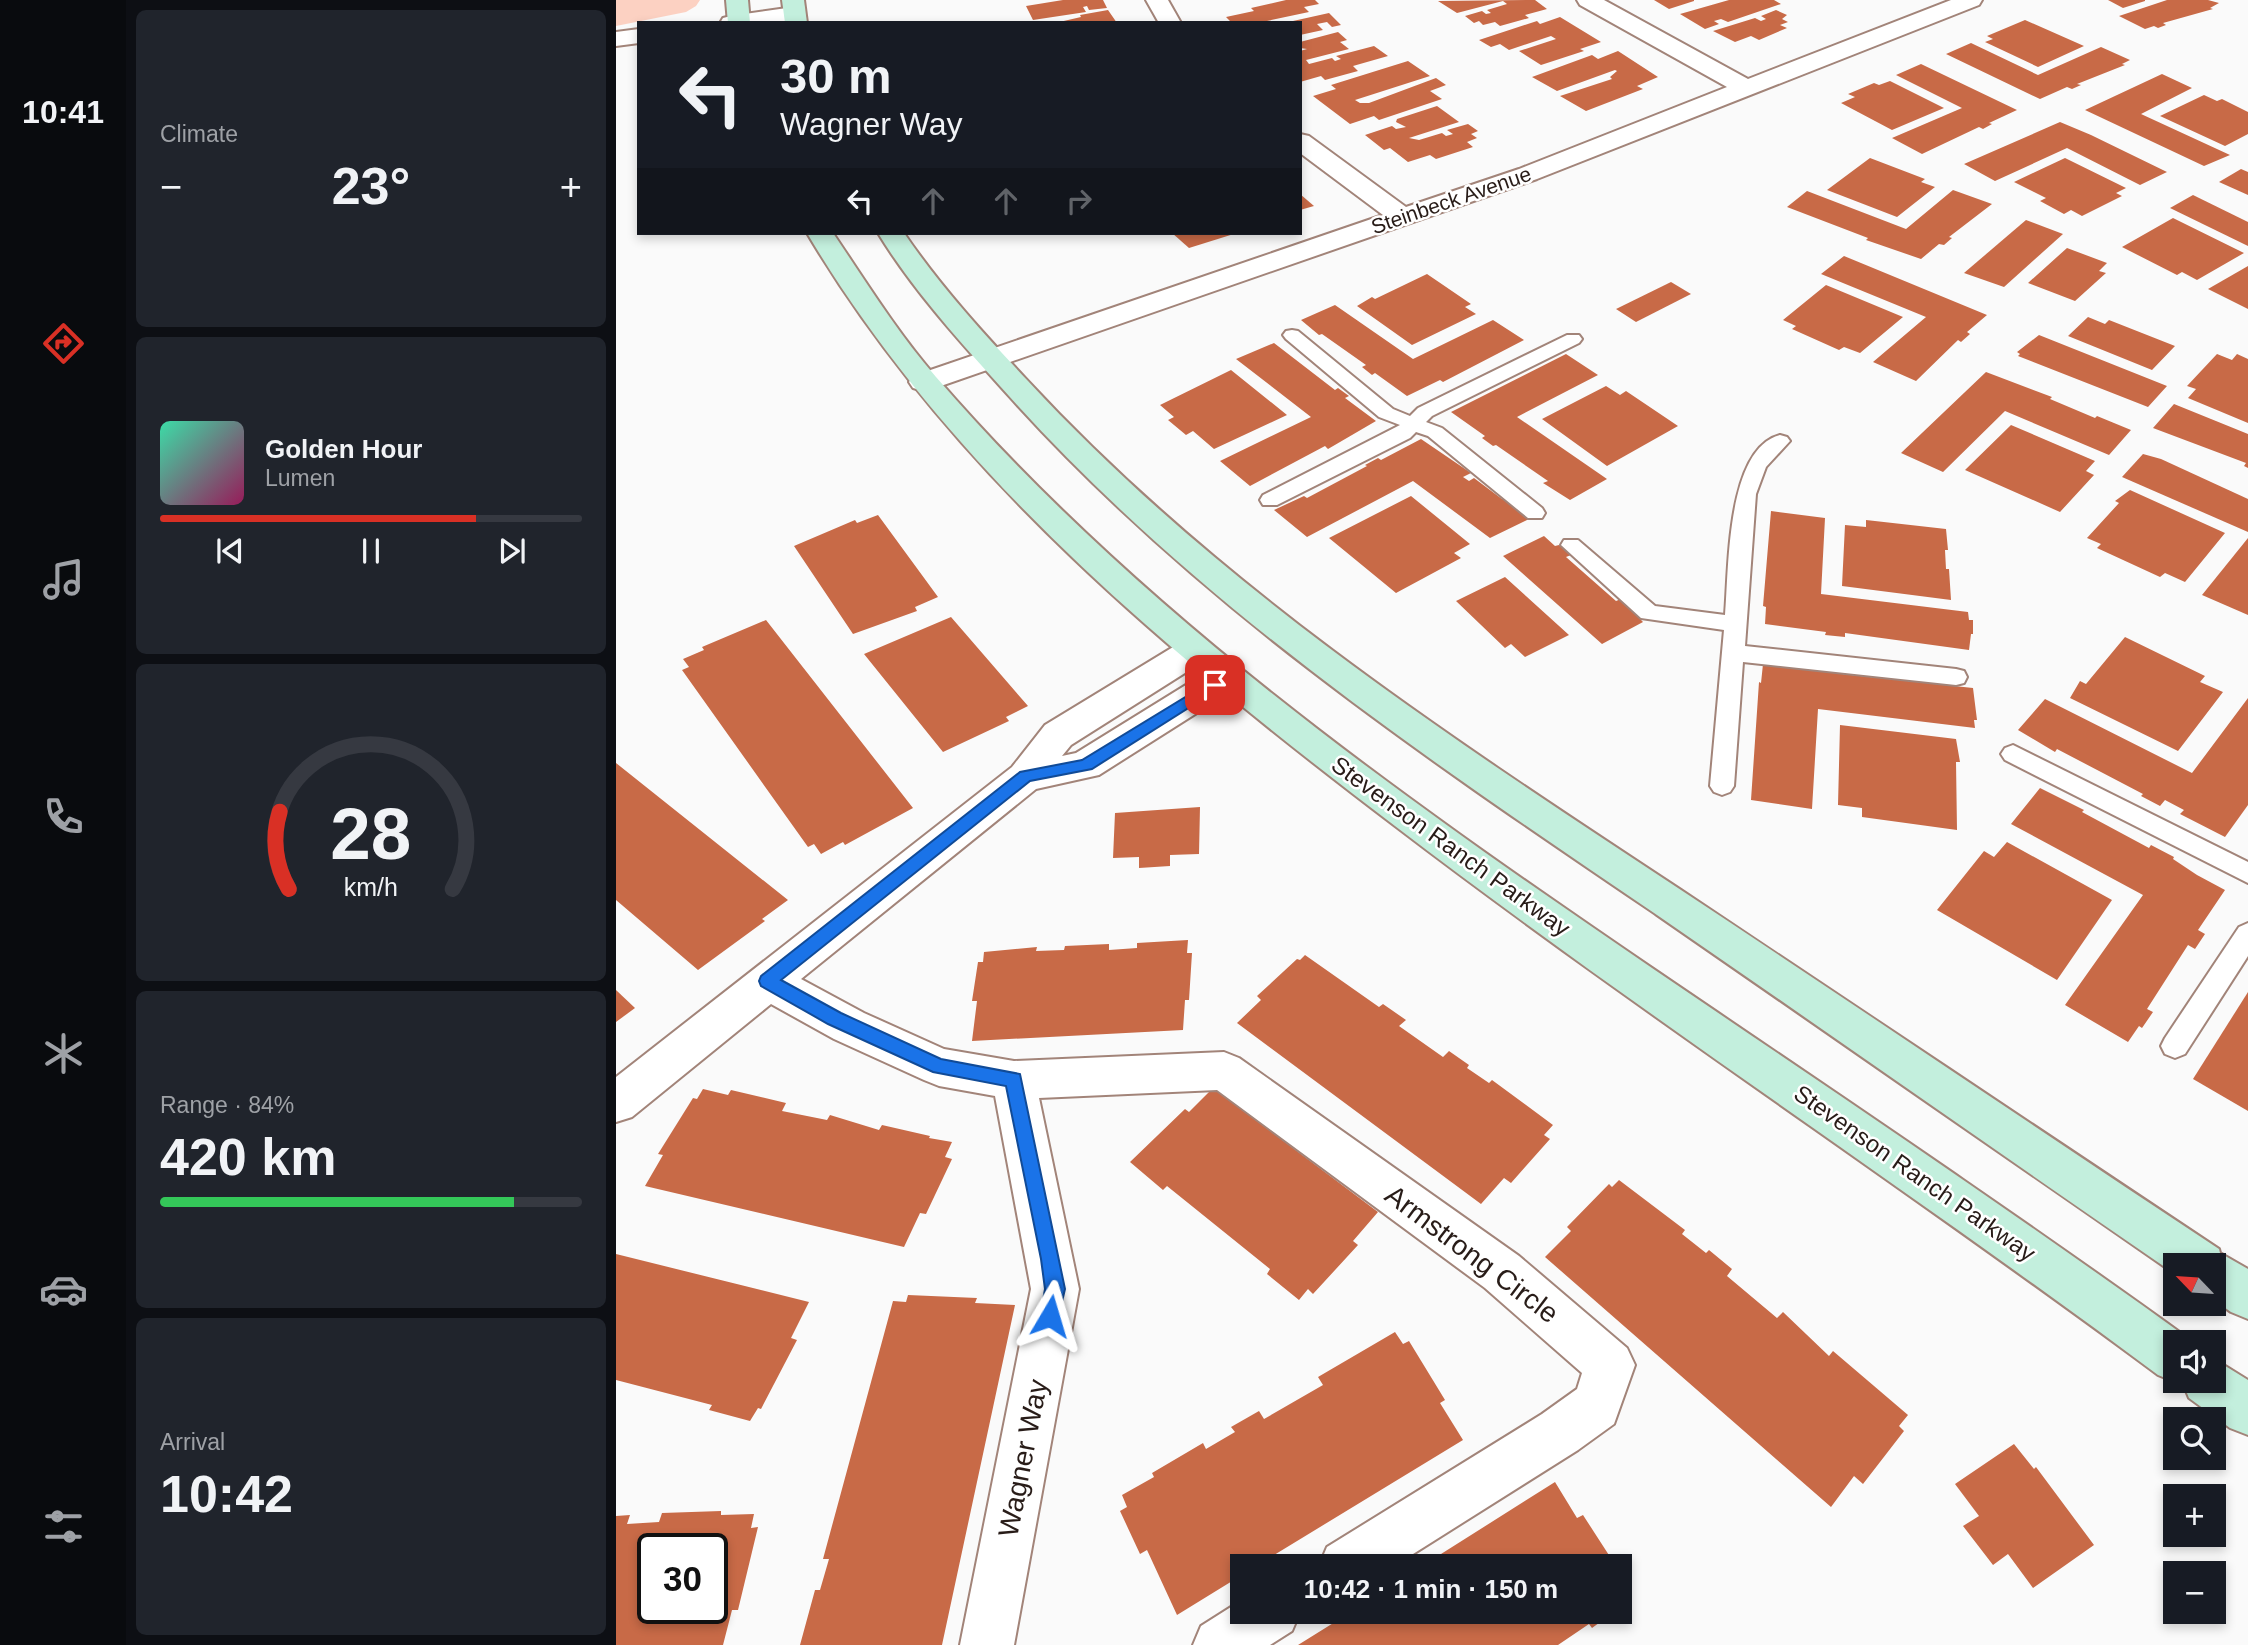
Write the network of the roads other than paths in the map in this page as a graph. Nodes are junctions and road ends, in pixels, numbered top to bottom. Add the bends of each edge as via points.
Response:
1 (1157, 0) edge
2 (1588, 0) edge
3 (1971, 0) edge
4 (794, 12) edge
5 (736, 17) edge
6 (1169, 21) edge
7 (637, 36) edge
8 (616, 39) edge
9 (1748, 89) junction
10 (1302, 142) edge
11 (1402, 217) junction
12 (821, 235) edge
13 (892, 235) edge
14 (1292, 335) dead end
15 (1573, 339) dead end
16 (992, 360) junction
17 (924, 382) junction
18 (1414, 423) junction
19 (1780, 441) dead end
20 (1270, 500) dead end
21 (1535, 513) dead end
22 (1571, 545) dead end
23 (1736, 624) junction
24 (1195, 650) junction
25 (1733, 653) junction
26 (1228, 676) junction
27 (1956, 677) dead end
28 (2013, 754) dead end
29 (1025, 776) junction
30 (1722, 786) dead end
31 (2248, 873) edge
32 (2248, 934) edge
33 (767, 981) junction
34 (2175, 1045) dead end
35 (1014, 1080) junction
36 (616, 1103) edge
37 (2184, 1253) edge
38 (2226, 1281) edge
39 (2248, 1296) edge
40 (2163, 1349) edge
41 (2224, 1393) edge
42 (2248, 1410) edge
43 (1365, 1554) edge
44 (1254, 1624) edge
45 (987, 1645) edge
46 (1220, 1645) edge

1 - 6 street
2 - 9 street
3 - 9 street, Steinbeck Avenue
4 - 5 street
7 - 8 street
9 - 11 street, Steinbeck Avenue
10 - 11 street
11 - 16 street, Steinbeck Avenue
12 - 17 main road, Stevenson Ranch Parkway
13 - 16 main road via 962,328
14 - 18 lane via 1386,413
15 - 18 lane via 1425,412
16 - 17 street, Steinbeck Avenue
16 - 37 main road via 1122,495 1205,571 1293,641 1496,786
17 - 24 main road, Stevenson Ranch Parkway via 1028,496
18 - 20 lane via 1404,434
18 - 21 lane via 1435,432
19 - 23 lane via 1750,475
22 - 23 lane via 1648,613
23 - 25 lane
24 - 26 main road, Stevenson Ranch Parkway
24 - 29 street via 1058,735
25 - 27 lane
25 - 30 lane
26 - 29 street via 1086,765
26 - 40 main road, Stevenson Ranch Parkway via 1512,893
28 - 31 lane
29 - 33 street
32 - 34 lane
33 - 35 street via 820,1012 939,1066
33 - 36 street
35 - 43 street, Armstrong Circle via 1224,1071 1502,1272 1610,1365 1596,1406
35 - 45 street, Wagner Way via 1055,1289
38 - 39 main road
41 - 42 main road
44 - 46 street

